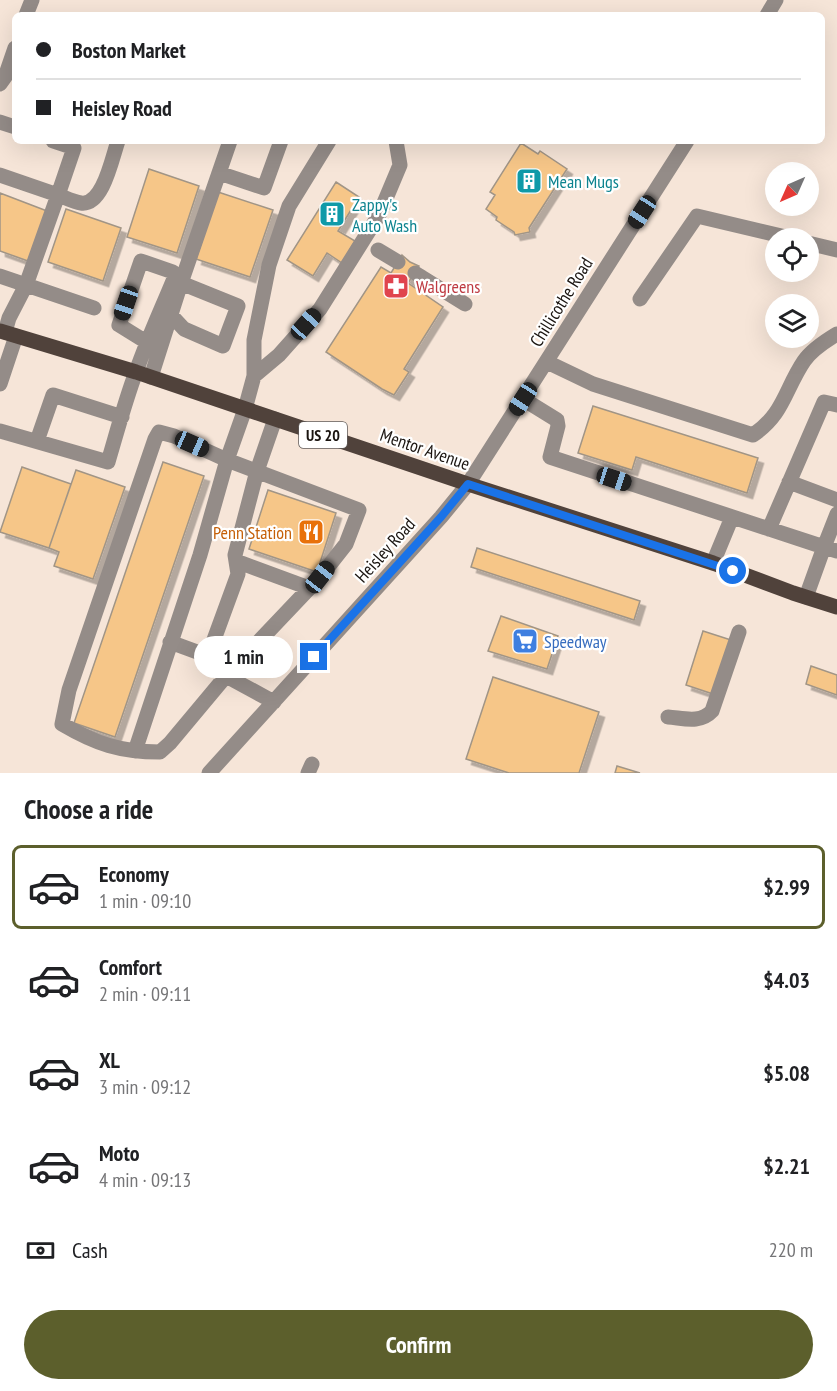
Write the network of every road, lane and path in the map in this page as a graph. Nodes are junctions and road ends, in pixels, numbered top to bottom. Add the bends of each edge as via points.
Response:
1 (12, 57) edge
2 (0, 84) edge
3 (62, 144) edge
4 (117, 144) edge
5 (229, 144) edge
6 (280, 144) edge
7 (327, 144) edge
8 (396, 144) edge
9 (685, 144) edge
10 (219, 172) junction
11 (0, 175) edge
12 (58, 195) junction
13 (765, 232) edge
14 (819, 246) edge
15 (378, 250) dead end
16 (837, 250) edge
17 (398, 262) dead end
18 (415, 273) dead end
19 (0, 276) edge
20 (182, 283) junction
21 (26, 285) junction
22 (640, 299) dead end
23 (465, 304) dead end
24 (94, 308) dead end
25 (171, 315) junction
26 (7, 333) edge
27 (837, 334) edge
28 (148, 342) junction
29 (547, 362) junction
30 (136, 372) junction
31 (254, 376) junction
32 (151, 377) junction
33 (0, 384) edge
34 (523, 399) junction
35 (837, 405) edge
36 (245, 409) junction
37 (122, 417) junction
38 (275, 419) junction
39 (0, 431) edge
40 (37, 441) junction
41 (227, 460) junction
42 (257, 471) junction
43 (789, 482) junction
44 (468, 484) junction
45 (837, 500) edge
46 (837, 514) edge
47 (732, 517) junction
48 (770, 529) junction
49 (831, 549) edge
50 (236, 561) junction
51 (713, 563) junction
52 (309, 588) junction
53 (806, 597) junction
54 (837, 607) edge
55 (739, 632) dead end
56 (170, 642) junction
57 (208, 657) junction
58 (226, 676) junction
59 (274, 702) junction
60 (668, 717) dead end
61 (135, 751) junction
62 (209, 773) edge

1 - 2 street
3 - 12 street via 74,148
4 - 12 street via 100,195 83,204
5 - 10 street
6 - 10 street via 264,188
7 - 31 street via 289,206 269,265 254,340
8 - 31 street via 400,165 379,215 320,309
9 - 29 street, Chillicothe Road
10 - 20 street
11 - 12 street
12 - 21 street
13 - 22 street via 697,216
14 - 16 street
15 - 17 street
18 - 23 street
19 - 21 street
20 - 25 street
20 - 25 street via 238,306 223,346 184,329
21 - 24 street
21 - 26 street via 9,318
25 - 32 street
26 - 30 main road, Mentor Avenue / US 20
26 - 33 street
27 - 29 street via 805,359 778,412 753,435 592,384
28 - 28 street via 176,276 141,261 119,325
28 - 30 street
29 - 34 street, Chillicothe Road
30 - 32 main road, Mentor Avenue / US 20
30 - 37 street
31 - 36 street
32 - 36 main road, Mentor Avenue / US 20
34 - 44 street, Chillicothe Road
34 - 47 street via 557,420 550,457
35 - 43 street via 824,402
36 - 38 main road, Mentor Avenue / US 20
36 - 41 street
37 - 40 street via 53,395
37 - 40 street via 108,462
38 - 42 street
38 - 44 main road, Mentor Avenue / US 20
39 - 40 street
41 - 42 street
41 - 56 street
41 - 61 street via 159,432 69,690 62,724 108,746
42 - 50 street
42 - 52 street via 359,510 346,544
43 - 45 street
43 - 48 street
44 - 51 main road, Mentor Avenue / US 20
44 - 59 street, Heisley Road
46 - 49 street
47 - 48 street
47 - 51 street
48 - 49 street
49 - 53 street
50 - 52 street
50 - 57 street via 238,574
51 - 53 main road, Mentor Avenue / US 20
52 - 58 street
53 - 54 main road, Mentor Avenue / US 20
55 - 60 street via 712,711 690,720
56 - 57 street
56 - 61 street
57 - 58 street via 215,670
58 - 59 street
58 - 61 street via 160,752
59 - 62 street, Heisley Road

